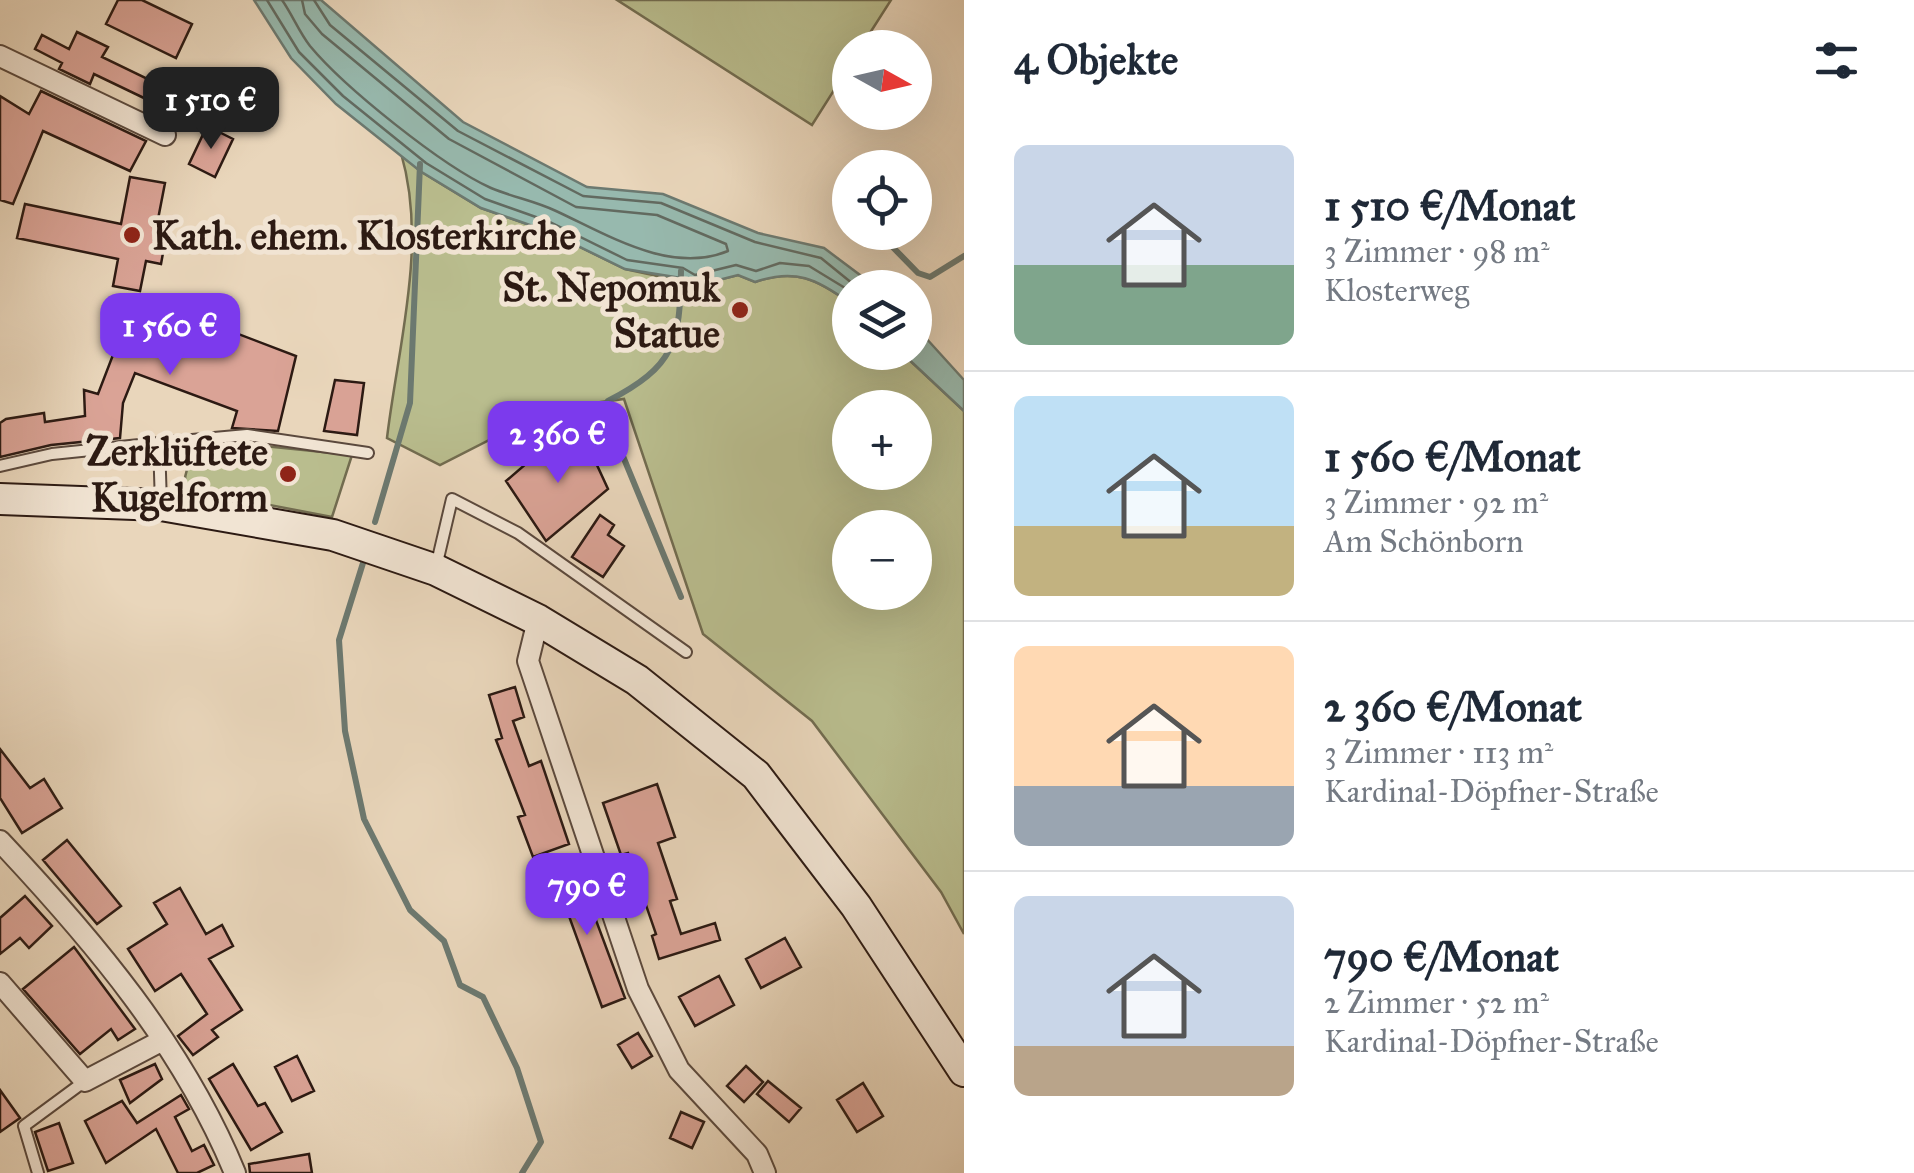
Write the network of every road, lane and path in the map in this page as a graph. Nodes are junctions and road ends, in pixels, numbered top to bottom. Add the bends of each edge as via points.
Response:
1 (0, 56) edge
2 (165, 135) dead end
3 (159, 443) junction
4 (368, 453) dead end
5 (0, 466) edge
6 (0, 499) edge
7 (161, 504) junction
8 (436, 570) junction
9 (538, 620) junction
10 (686, 652) dead end
11 (0, 841) edge
12 (0, 983) edge
13 (163, 1040) junction
14 (964, 1071) edge
15 (84, 1080) junction
16 (38, 1173) edge
17 (235, 1173) edge
18 (765, 1173) edge

1 - 2 street
3 - 4 lane via 247,435
3 - 5 lane
3 - 7 lane
6 - 7 main road
7 - 8 main road via 334,535
8 - 9 main road
8 - 10 lane via 452,499 518,533
9 - 14 main road via 637,680 756,775 856,906
9 - 18 street via 528,661 638,988 679,1070 757,1154
11 - 13 street via 81,928
12 - 15 street
13 - 15 street
13 - 17 street via 202,1100
15 - 16 lane via 24,1126

